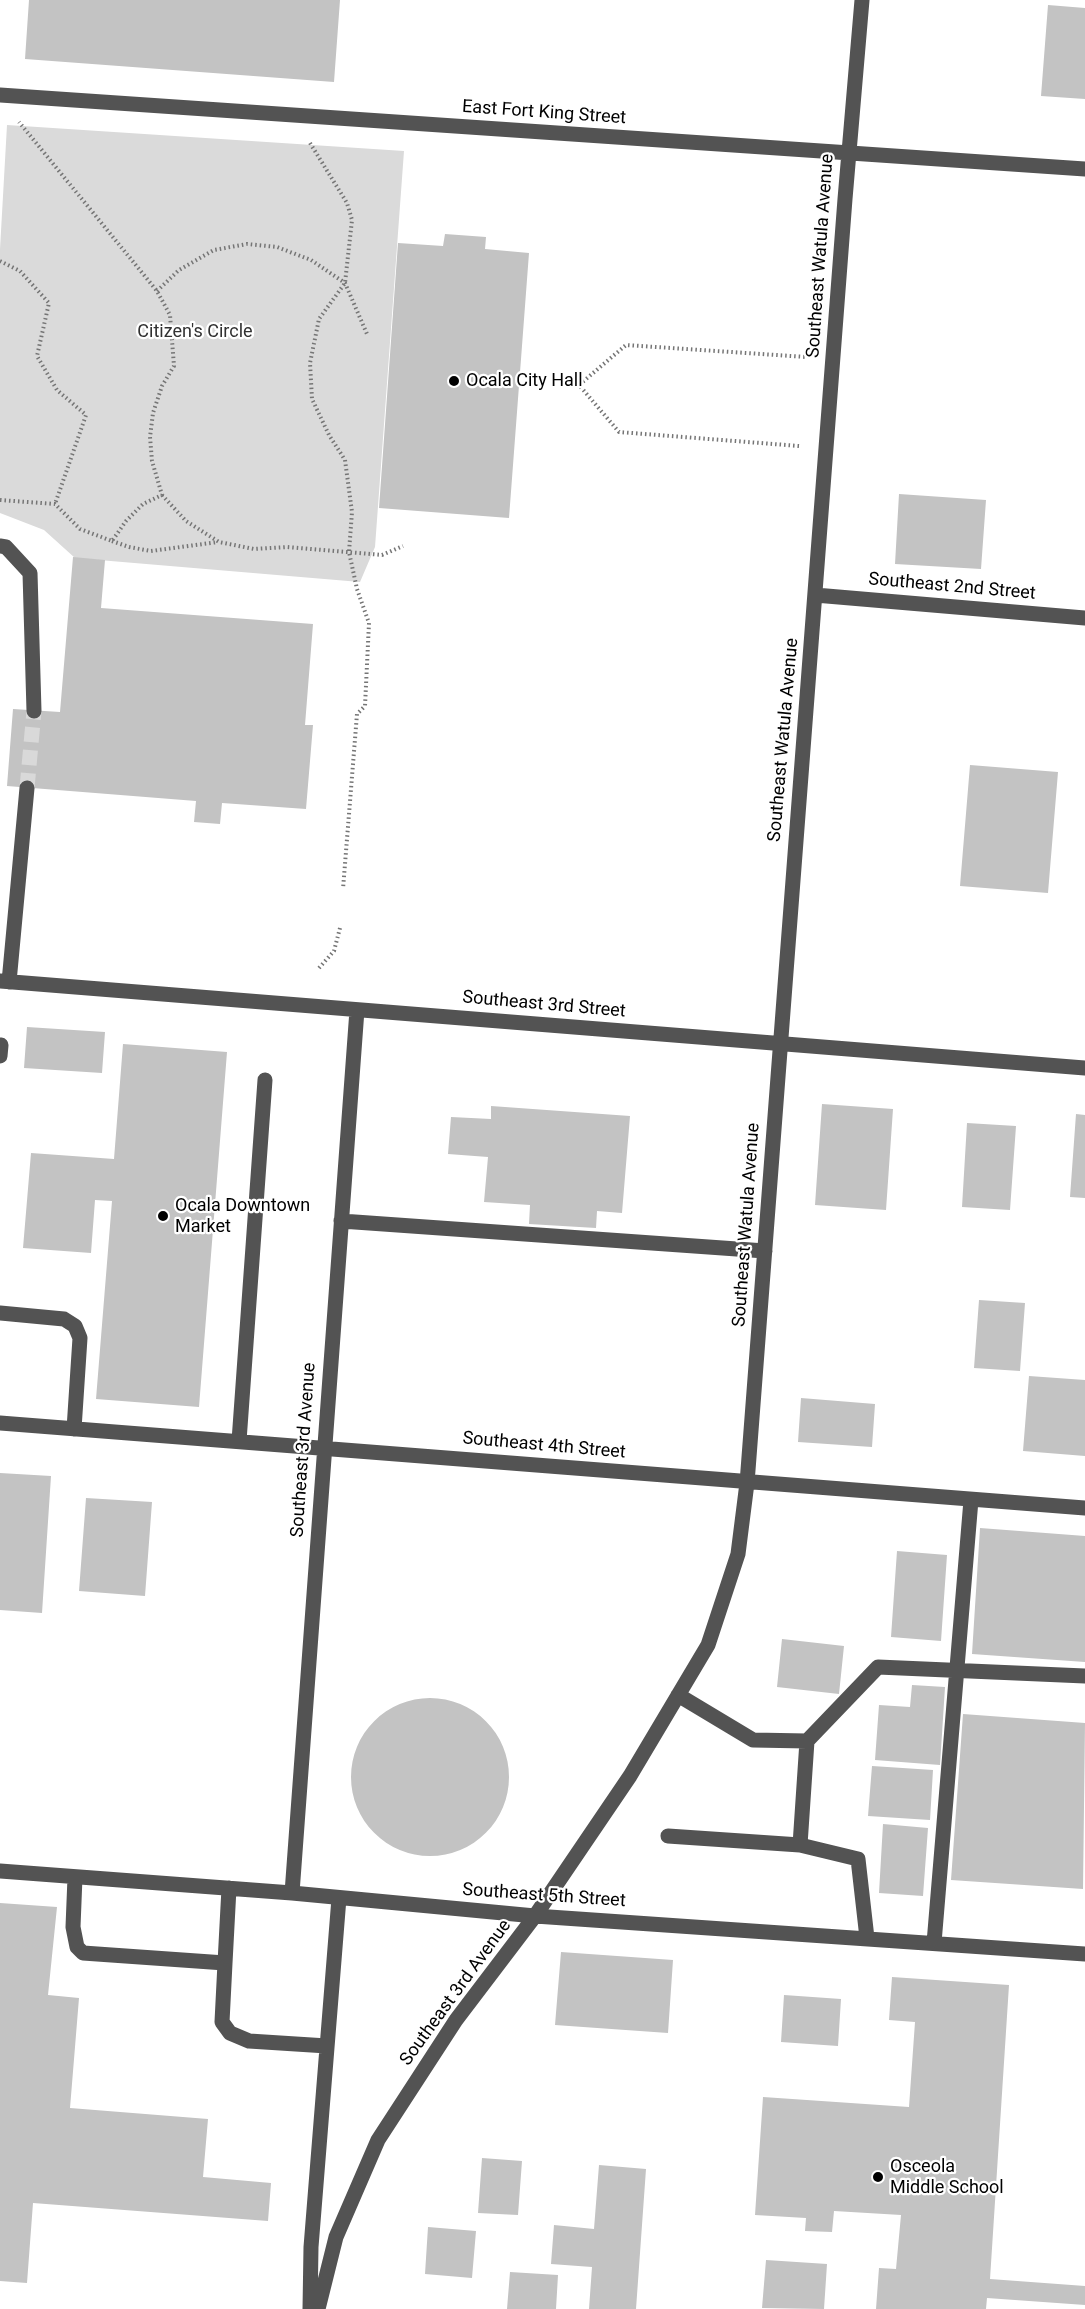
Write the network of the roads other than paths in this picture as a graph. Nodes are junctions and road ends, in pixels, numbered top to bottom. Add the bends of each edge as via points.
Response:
1 (862, 0) edge
2 (0, 95) edge
3 (848, 153) junction
4 (1085, 169) edge
5 (0, 546) edge
6 (815, 595) junction
7 (1085, 618) edge
8 (34, 711) tunnel mouth
9 (27, 788) tunnel mouth
10 (4, 981) edge
11 (357, 1010) junction
12 (780, 1044) junction
13 (1085, 1068) edge
14 (265, 1080) dead end
15 (341, 1221) junction
16 (765, 1251) junction
17 (0, 1313) edge
18 (0, 1423) edge
19 (74, 1429) junction
20 (239, 1441) junction
21 (324, 1447) junction
22 (747, 1483) junction
23 (971, 1500) junction
24 (1085, 1508) edge
25 (957, 1670) junction
26 (1085, 1676) edge
27 (678, 1695) junction
28 (807, 1741) junction
29 (668, 1836) dead end
30 (800, 1845) junction
31 (0, 1871) edge
32 (75, 1877) junction
33 (229, 1888) junction
34 (292, 1893) junction
35 (339, 1898) junction
36 (535, 1916) junction
37 (867, 1938) junction
38 (934, 1943) junction
39 (1085, 1954) edge
40 (225, 1963) junction
41 (327, 2046) junction
42 (310, 2309) edge
43 (318, 2309) edge

1 - 3 street, Southeast Watula Avenue
2 - 3 street, East Fort King Street
3 - 4 street, East Fort King Street
3 - 6 street, Southeast Watula Avenue
5 - 8 street via 6,547 30,573
6 - 7 street, Southeast 2nd Street
6 - 12 street, Southeast Watula Avenue
9 - 10 street
10 - 11 street, Southeast 3rd Street
11 - 12 street, Southeast 3rd Street
11 - 15 street, Southeast 3rd Avenue
12 - 13 street, Southeast 3rd Street
12 - 16 street, Southeast Watula Avenue
14 - 20 street
15 - 16 street
15 - 21 street, Southeast 3rd Avenue
16 - 22 street, Southeast Watula Avenue
17 - 19 street via 64,1319 75,1326 80,1338
18 - 19 street, Southeast 4th Street
19 - 20 street, Southeast 4th Street
20 - 21 street, Southeast 4th Street
21 - 22 street, Southeast 4th Street
21 - 34 street, Southeast 3rd Avenue
22 - 23 street, Southeast 4th Street
22 - 27 street, Southeast 3rd Avenue via 738,1554 712,1633
23 - 24 street, Southeast 4th Street
23 - 25 street
25 - 26 street
25 - 28 street via 878,1667
25 - 38 street
27 - 28 street via 753,1740
27 - 36 street, Southeast 3rd Avenue via 630,1776
28 - 30 street
29 - 30 street
30 - 37 street via 858,1859
31 - 32 street, Southeast 5th Street
32 - 33 street, Southeast 5th Street
32 - 40 street via 73,1927 77,1947 83,1953
33 - 34 street, Southeast 5th Street
33 - 40 street
34 - 35 street, Southeast 5th Street
35 - 36 street, Southeast 5th Street
35 - 41 street
36 - 37 street, Southeast 5th Street
36 - 43 street, Southeast 3rd Avenue via 456,2020 378,2140 336,2237
37 - 38 street, Southeast 5th Street
38 - 39 street, Southeast 5th Street
40 - 41 street via 222,2022 230,2033 249,2041
41 - 42 street via 311,2247

